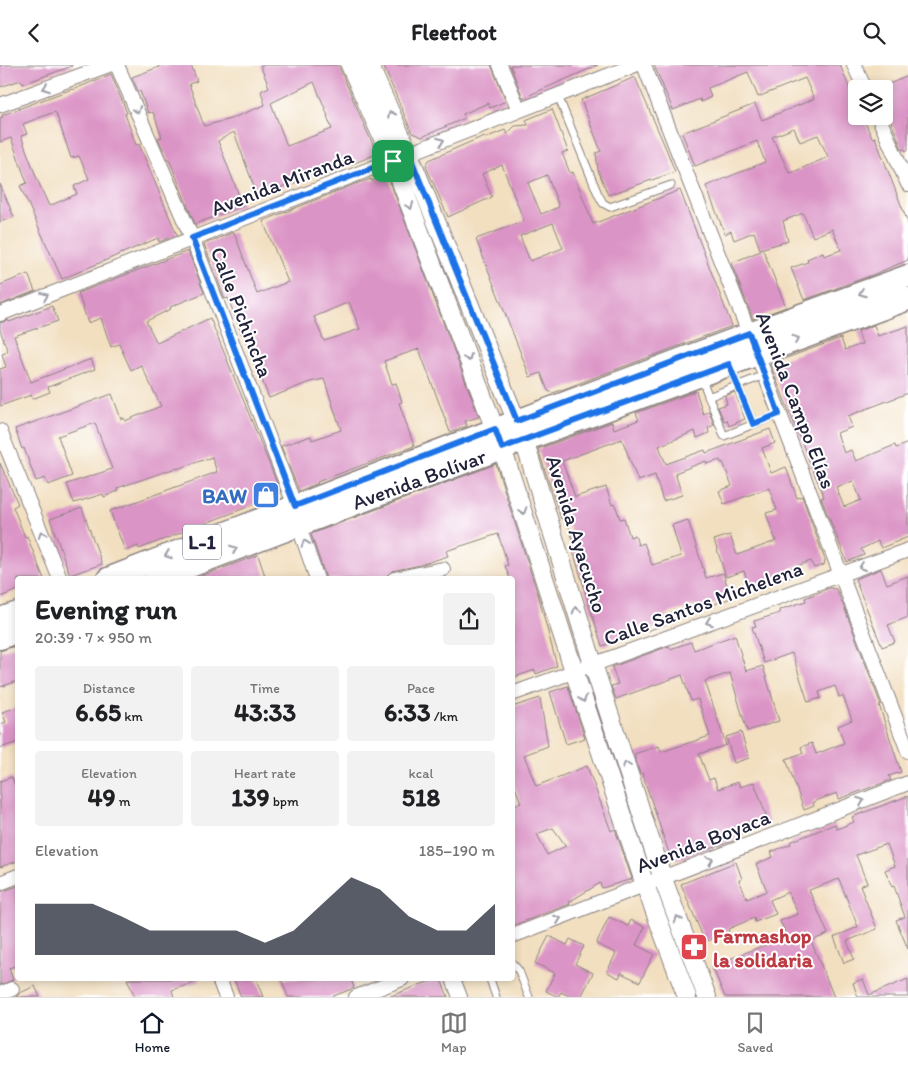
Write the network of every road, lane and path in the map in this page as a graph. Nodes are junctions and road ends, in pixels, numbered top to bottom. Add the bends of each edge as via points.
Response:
1 (109, 65) edge
2 (117, 65) edge
3 (350, 65) edge
4 (369, 65) edge
5 (500, 65) edge
6 (635, 65) edge
7 (644, 65) edge
8 (854, 65) edge
9 (861, 80) edge
10 (558, 96) junction
11 (0, 105) edge
12 (519, 110) junction
13 (883, 125) edge
14 (902, 156) edge
15 (401, 157) junction
16 (908, 184) edge
17 (671, 185) dead end
18 (192, 238) junction
19 (908, 276) edge
20 (908, 299) edge
21 (0, 314) edge
22 (753, 343) junction
23 (729, 364) junction
24 (700, 375) junction
25 (765, 375) junction
26 (738, 386) junction
27 (708, 397) junction
28 (779, 414) junction
29 (753, 424) junction
30 (0, 431) edge
31 (521, 431) junction
32 (499, 439) junction
33 (297, 515) junction
34 (908, 550) edge
35 (443, 569) dead end
36 (841, 575) junction
37 (59, 576) edge
38 (117, 576) edge
39 (163, 576) edge
40 (316, 576) edge
41 (409, 576) edge
42 (15, 614) edge
43 (0, 619) edge
44 (15, 632) edge
45 (0, 638) edge
46 (592, 664) junction
47 (574, 671) junction
48 (515, 693) edge
49 (908, 751) edge
50 (908, 783) edge
51 (15, 877) edge
52 (663, 879) junction
53 (0, 883) edge
54 (645, 885) junction
55 (515, 935) edge
56 (515, 966) edge
57 (220, 981) edge
58 (397, 981) edge
59 (454, 981) edge
60 (491, 981) edge
61 (226, 997) edge
62 (356, 997) edge
63 (460, 997) edge
64 (496, 997) edge
65 (529, 997) edge
66 (687, 997) edge
67 (707, 997) edge

1 -> 11 street
2 -> 18 street, Calle Pichincha
3 - 15 street, Avenida Ayacucho
15 -> 4 street, Avenida Ayacucho
5 - 12 street
6 - 10 street, Avenida Miranda
7 - 22 street, Avenida Campo Elías
8 - 9 street
10 - 12 street, Avenida Miranda
10 - 17 lane via 606,206
15 -> 12 street, Avenida Miranda
13 - 14 street
14 - 16 street
15 - 18 street, Avenida Miranda
15 - 31 street, Avenida Ayacucho
15 -> 32 street, Avenida Ayacucho
21 -> 18 street, Avenida Miranda
18 - 33 street, Calle Pichincha
19 -> 22 main road, Avenida Bolívar / L-1
22 -> 20 main road, Avenida Bolívar / L-1
22 - 23 main road, Avenida Bolívar / L-1
22 - 25 street, Avenida Campo Elías
22 - 31 main road, Avenida Bolívar / L-1
23 - 24 main road, Avenida Bolívar / L-1
23 - 26 lane
24 - 27 lane
24 - 31 main road, Avenida Bolívar / L-1
25 - 26 lane
25 - 28 street, Avenida Campo Elías
26 - 27 lane
26 - 29 lane
27 - 29 lane via 724,436
28 - 29 lane
28 - 36 street, Avenida Campo Elías
37 -> 30 street
31 - 32 main road, Avenida Bolívar / L-1
46 -> 31 street, Avenida Ayacucho
32 - 33 main road, Avenida Bolívar / L-1
32 -> 47 street, Avenida Ayacucho
33 -> 38 main road, Avenida Bolívar / L-1
39 -> 33 main road, Avenida Bolívar / L-1
40 -> 33 street, Calle Pichincha
34 -> 36 street, Calle Santos Michelena
35 - 41 street
36 -> 46 street, Calle Santos Michelena
36 - 49 street, Avenida Campo Elías
42 - 43 main road
44 - 45 main road
46 - 47 street, Calle Santos Michelena
52 -> 46 street, Avenida Ayacucho
47 - 48 street, Calle Santos Michelena
47 -> 54 street, Avenida Ayacucho
52 -> 50 street, Avenida Boyaca
51 - 53 street
52 - 54 street, Avenida Boyaca
67 -> 52 street, Avenida Ayacucho
55 -> 54 street, Avenida Boyaca
54 - 66 street, Avenida Ayacucho
56 - 65 lane
57 - 61 street
58 - 62 street
59 - 63 street
60 - 64 lane

